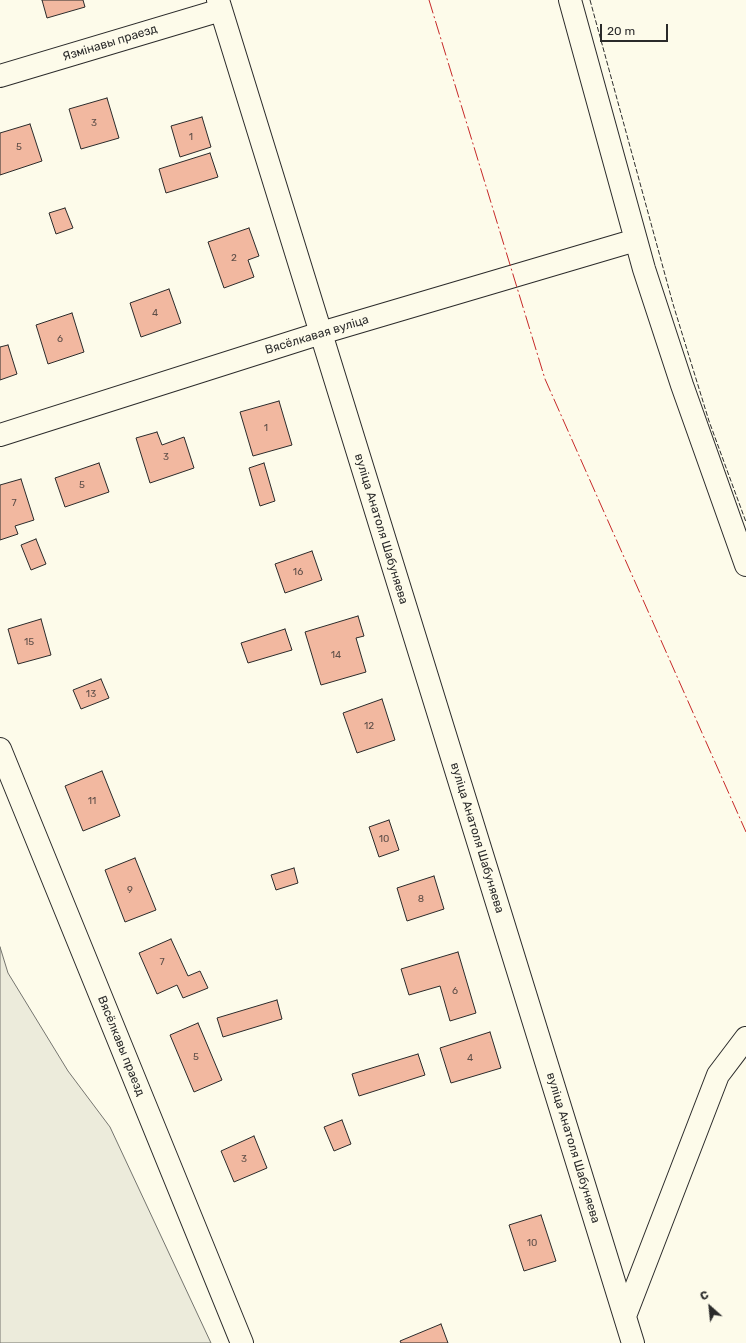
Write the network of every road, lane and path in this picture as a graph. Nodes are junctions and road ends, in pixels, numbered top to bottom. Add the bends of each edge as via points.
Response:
1 (570, 0) edge
2 (219, 5) edge
3 (0, 76) edge
4 (636, 240) junction
5 (321, 333) junction
6 (0, 435) edge
7 (746, 565) edge
8 (0, 749) edge
9 (746, 1038) edge
10 (625, 1316) junction
11 (242, 1343) edge
12 (633, 1343) edge

1 - 4 street
2 - 3 street, Язмінавы праезд
2 - 5 street, вуліца Анатоля Шабуняева
4 - 5 street, Вясёлкавая вуліца
4 - 7 street via 682,385
5 - 6 street, Вясёлкавая вуліца
5 - 10 street, вуліца Анатоля Шабуняева
8 - 11 street, Вясёлкавы праезд
9 - 10 street via 718,1075
10 - 12 street, вуліца Анатоля Шабуняева

